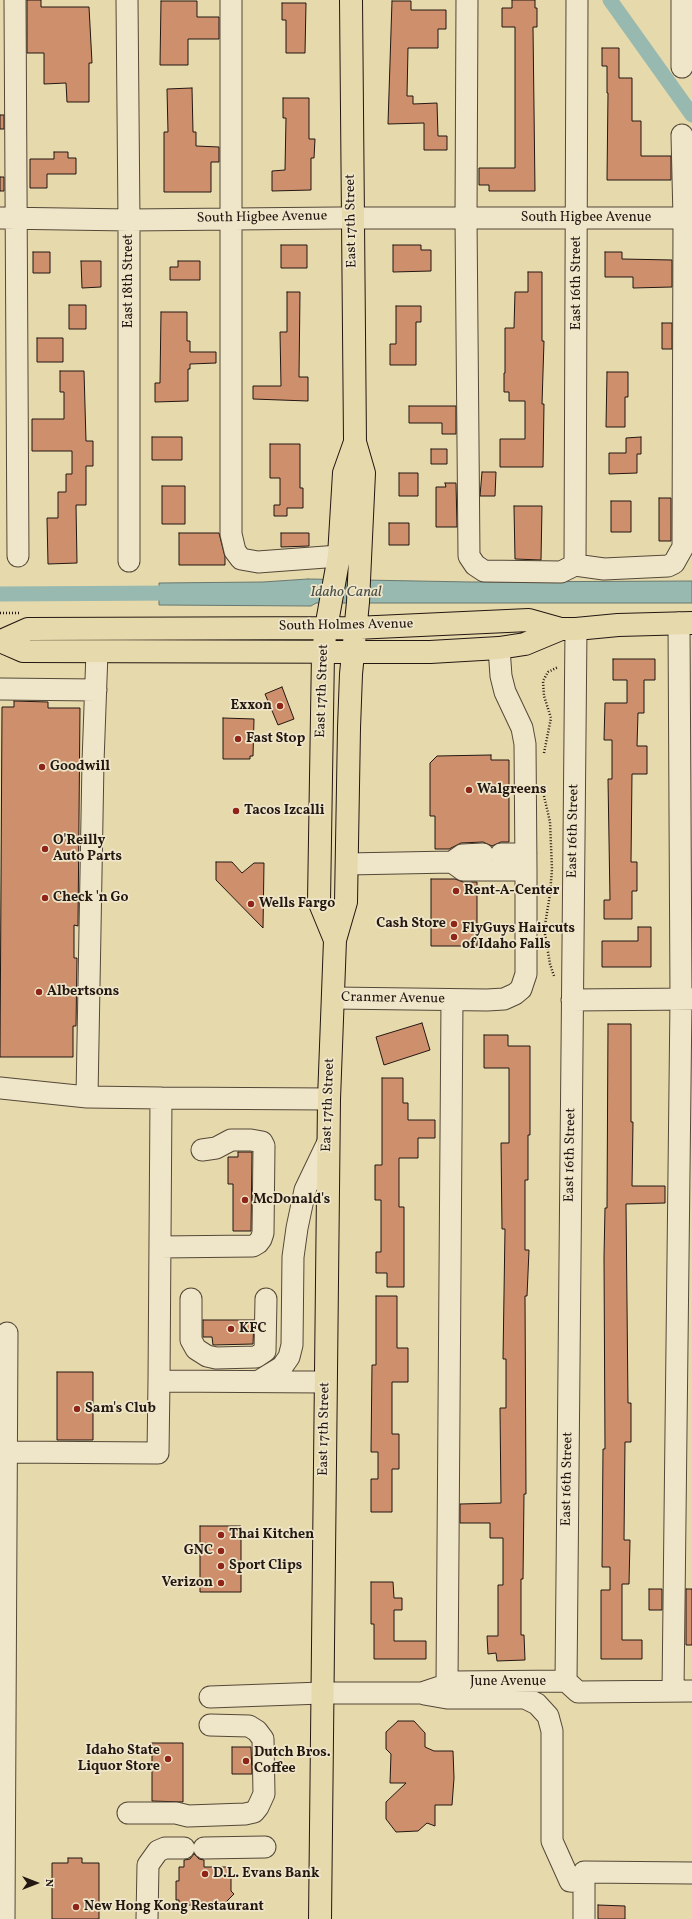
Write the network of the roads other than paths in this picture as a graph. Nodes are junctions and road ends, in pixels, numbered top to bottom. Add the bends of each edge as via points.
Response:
1 (15, 0) edge
2 (127, 0) edge
3 (231, 0) edge
4 (351, 0) edge
5 (467, 0) edge
6 (577, 0) edge
7 (682, 0) edge
8 (682, 67) dead end
9 (682, 135) dead end
10 (8, 218) edge
11 (352, 218) junction
12 (466, 218) junction
13 (577, 218) junction
14 (688, 218) edge
15 (232, 219) junction
16 (129, 220) junction
17 (355, 442) junction
18 (18, 556) dead end
19 (129, 561) dead end
20 (338, 564) junction
21 (575, 566) junction
22 (328, 618) junction
23 (685, 623) edge
24 (356, 628) junction
25 (569, 628) junction
26 (0, 641) edge
27 (499, 648) junction
28 (97, 652) junction
29 (353, 652) junction
30 (324, 653) junction
31 (0, 689) edge
32 (96, 690) junction
33 (452, 862) junction
34 (526, 862) junction
35 (347, 864) junction
36 (335, 940) junction
37 (334, 998) junction
38 (686, 999) edge
39 (452, 1000) junction
40 (572, 1000) junction
41 (0, 1088) edge
42 (88, 1097) junction
43 (161, 1098) junction
44 (329, 1099) junction
45 (328, 1142) junction
46 (202, 1150) dead end
47 (160, 1246) junction
48 (191, 1299) dead end
49 (266, 1299) dead end
50 (7, 1332) dead end
51 (158, 1381) junction
52 (259, 1381) junction
53 (325, 1382) junction
54 (6, 1452) junction
55 (566, 1681) junction
56 (447, 1684) junction
57 (682, 1691) edge
58 (322, 1693) junction
59 (422, 1693) junction
60 (210, 1697) dead end
61 (210, 1725) dead end
62 (128, 1813) dead end
63 (264, 1847) dead end
64 (692, 1873) edge
65 (584, 1882) junction
66 (4, 1919) edge
67 (147, 1919) edge
68 (320, 1919) edge
69 (584, 1919) edge

1 - 10 street
2 - 16 street, East 18th Street
3 - 15 street
4 - 11 main road, East 17th Street
5 - 12 street
6 - 13 street, East 16th Street
7 - 8 street
9 - 14 street
10 - 16 street, South Higbee Avenue
10 - 18 street
11 - 12 street, South Higbee Avenue
11 - 15 street, South Higbee Avenue
11 - 17 main road, East 17th Street
12 - 13 street, South Higbee Avenue
12 - 21 street via 470,556 475,566 484,571 561,572
13 - 14 street, South Higbee Avenue
13 - 21 street, East 16th Street
14 - 21 street via 683,547 674,563 668,566 604,569
15 - 16 street, South Higbee Avenue
15 - 20 street via 231,534 235,551 241,559 258,562
16 - 19 street, East 18th Street
17 - 20 main road, East 17th Street via 344,473
17 - 24 main road, East 17th Street via 364,473
20 - 22 main road, East 17th Street
22 - 24 main road, South Holmes Avenue
22 - 26 main road, South Holmes Avenue via 28,628
22 - 30 main road, East 17th Street
23 - 25 main road, South Holmes Avenue
23 - 38 street
24 - 25 main road, South Holmes Avenue via 529,620
24 - 29 main road, East 17th Street
25 - 27 main road, South Holmes Avenue via 532,642
25 - 40 street, East 16th Street
26 - 28 main road, South Holmes Avenue via 23,651
27 - 29 main road, South Holmes Avenue via 430,652
27 - 34 street, Cranmer Avenue via 500,676 526,744
28 - 30 main road, South Holmes Avenue
28 - 32 street
29 - 30 main road, South Holmes Avenue
29 - 35 main road, East 17th Street
30 - 36 main road, East 17th Street via 319,900
31 - 32 street
32 - 42 street
33 - 34 street via 463,870
33 - 34 street via 462,855 492,854
33 - 35 street
34 - 39 street, Cranmer Avenue via 526,974 521,989 504,998
35 - 36 main road, East 17th Street via 346,902
36 - 37 main road, East 17th Street
37 - 39 street, Cranmer Avenue
37 - 44 main road, East 17th Street
38 - 40 street
38 - 57 street
39 - 56 street
40 - 55 street, East 16th Street
41 - 42 street
42 - 43 street
43 - 44 street
43 - 47 street
44 - 45 main road, East 17th Street
45 - 52 street via 305,1190 297,1228 293,1258 290,1357 282,1367
45 - 53 main road, East 17th Street
46 - 47 street via 216,1148 231,1140 262,1142 264,1154 261,1239 253,1246
47 - 51 street
48 - 49 street via 191,1340 196,1350 216,1358 256,1357 265,1351
50 - 54 street
51 - 52 street
51 - 54 street via 158,1453
52 - 53 street
53 - 58 main road, East 17th Street
54 - 66 street
55 - 56 street, June Avenue
55 - 57 street, June Avenue via 578,1692
56 - 59 street, June Avenue
58 - 59 street, June Avenue
58 - 60 street, June Avenue
58 - 68 main road, East 17th Street
59 - 65 street via 447,1698 525,1698 537,1704 548,1716 552,1731 552,1841 570,1881
61 - 62 street via 249,1726 263,1739 264,1794 254,1812 188,1816 176,1813
63 - 67 street via 165,1848 158,1851 148,1865
64 - 65 street via 584,1872
65 - 69 street

